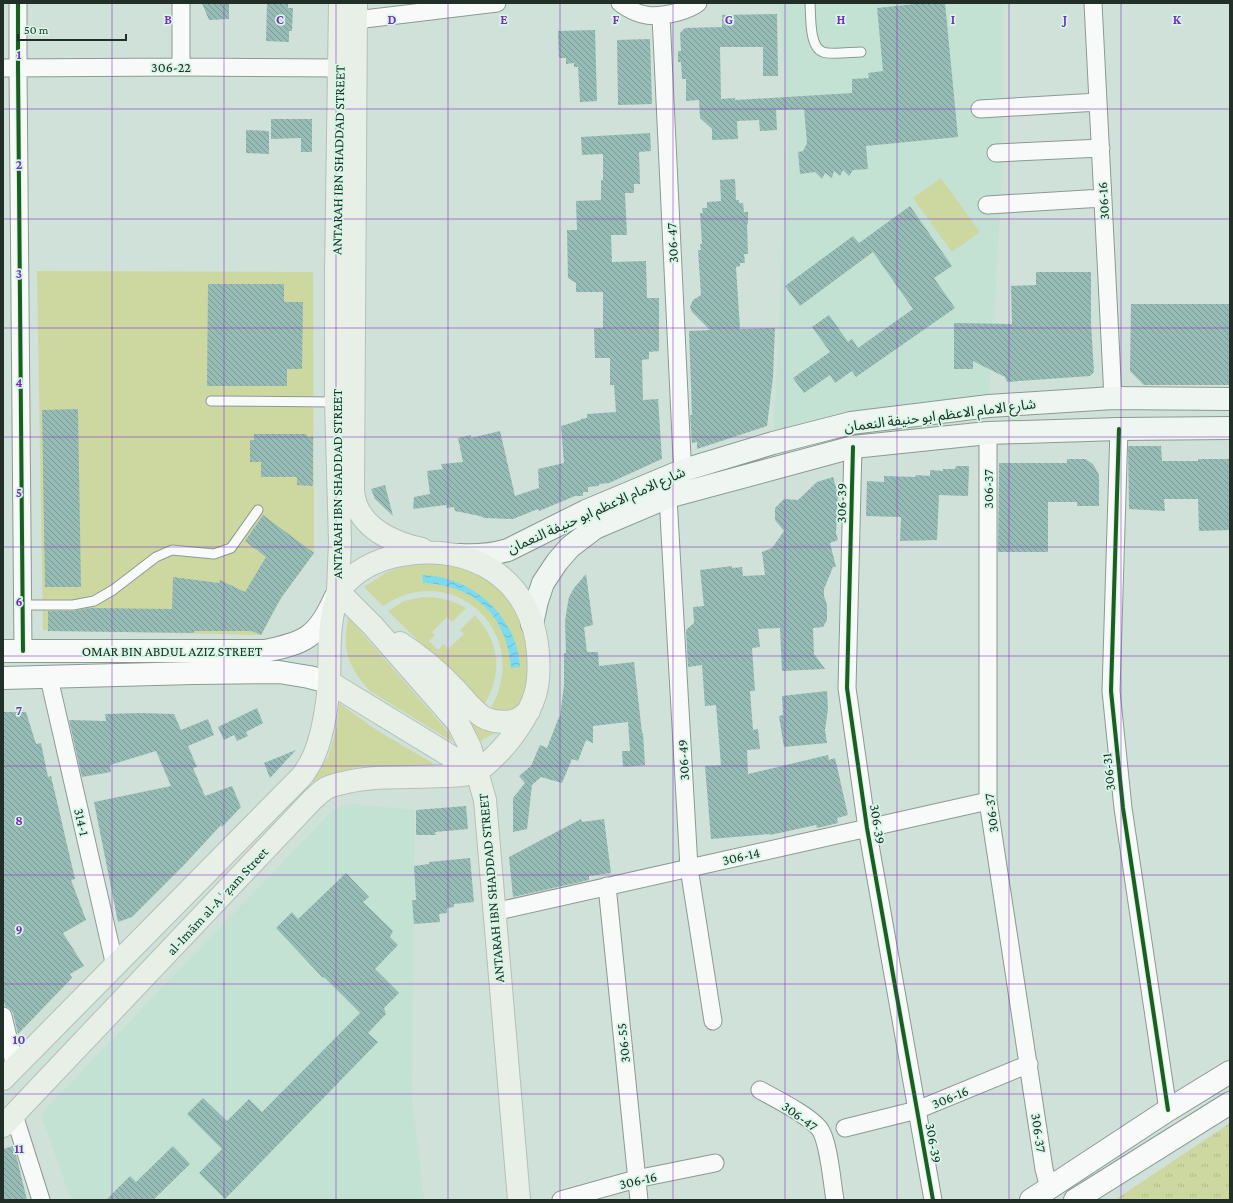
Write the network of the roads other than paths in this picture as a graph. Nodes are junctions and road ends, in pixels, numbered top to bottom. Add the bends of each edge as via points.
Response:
1 (18, 3) edge
2 (181, 3) edge
3 (340, 3) edge
4 (497, 3) edge
5 (620, 3) edge
6 (698, 3) edge
7 (810, 3) edge
8 (1093, 3) edge
9 (356, 12) edge
10 (662, 16) junction
11 (861, 52) dead end
12 (181, 67) junction
13 (10, 68) edge
14 (339, 68) junction
15 (1098, 102) junction
16 (980, 109) dead end
17 (1101, 148) junction
18 (996, 153) dead end
19 (1103, 198) junction
20 (987, 205) dead end
21 (1113, 398) junction
22 (1230, 399) edge
23 (211, 400) dead end
24 (336, 402) junction
25 (1230, 428) edge
26 (1119, 429) junction
27 (988, 433) junction
28 (853, 447) junction
29 (684, 470) junction
30 (668, 497) junction
31 (258, 510) dead end
32 (435, 551) junction
33 (459, 555) junction
34 (338, 591) junction
35 (23, 605) junction
36 (532, 624) junction
37 (373, 626) junction
38 (13, 651) edge
39 (3, 678) edge
40 (49, 678) junction
41 (329, 682) junction
42 (529, 711) junction
43 (477, 770) junction
44 (988, 801) junction
45 (867, 828) junction
46 (689, 868) junction
47 (607, 886) junction
48 (494, 912) junction
49 (115, 966) junction
50 (3, 1016) edge
51 (713, 1021) dead end
52 (1029, 1064) junction
53 (1230, 1072) edge
54 (9, 1073) edge
55 (760, 1090) dead end
56 (1230, 1103) edge
57 (917, 1110) junction
58 (1168, 1110) junction
59 (8, 1120) edge
60 (845, 1128) dead end
61 (715, 1163) dead end
62 (636, 1179) junction
63 (1049, 1188) junction
64 (40, 1200) edge
65 (519, 1200) edge
66 (561, 1200) edge
67 (639, 1200) edge
68 (835, 1200) edge
69 (933, 1200) edge
70 (1031, 1200) edge
71 (1075, 1200) edge

1 - 13 street
2 - 12 street
3 - 14 main road, ANTARAH IBN SHADDAD STREET
4 - 9 street
5 - 10 street via 640,14
6 - 10 street via 692,8
7 - 11 lane via 812,36 818,50 824,53
8 - 15 street, 306-16
9 - 32 main road, ANTARAH IBN SHADDAD STREET via 353,491 357,508 364,519 376,529 399,543
10 - 29 street, 306-47
12 - 13 street, 306-22
12 - 14 street, 306-22
13 - 35 street
14 - 24 main road, ANTARAH IBN SHADDAD STREET
15 - 16 street
15 - 17 street, 306-16
17 - 18 street
17 - 19 street, 306-16
19 - 20 street
19 - 21 street, 306-16
21 - 22 main road, شارع الامام الاعظم ابو حنيفة النعمان
21 - 29 main road, شارع الامام الاعظم ابو حنيفة النعمان via 989,406 851,423
23 - 24 lane
24 - 34 main road, ANTARAH IBN SHADDAD STREET via 340,542
25 - 26 main road, شارع الامام الاعظم ابو حنيفة النعمان
26 - 27 main road, شارع الامام الاعظم ابو حنيفة النعمان
26 - 58 street, 306-31 via 1111,690 1123,808
27 - 28 main road, شارع الامام الاعظم ابو حنيفة النعمان
27 - 44 street, 306-37
28 - 30 main road, شارع الامام الاعظم ابو حنيفة النعمان
28 - 45 street, 306-39 via 847,688
29 - 33 main road, شارع الامام الاعظم ابو حنيفة النعمان via 586,511 508,550 479,556
30 - 36 main road, شارع الامام الاعظم ابو حنيفة النعمان via 595,528 570,547 543,582
30 - 46 street, 306-49
31 - 35 lane via 231,548 214,554 172,550 156,557 113,590 94,601 73,605
32 - 33 main road
32 - 34 main road via 385,558 365,567
33 - 36 main road via 481,563 501,576 517,594
34 - 37 main road, ANTARAH IBN SHADDAD STREET
34 - 38 street, OMAR BIN ABDUL AZIZ STREET via 316,630 304,640 265,651
34 - 41 main road, al-Imām al-Aʿẓam Street via 330,633
35 - 38 street
36 - 42 main road via 537,637 539,668 535,695
37 - 42 main road via 411,650 441,674 483,717 501,721 515,720
37 - 43 main road, ANTARAH IBN SHADDAD STREET via 458,724 470,747
39 - 40 street, OMAR BIN ABDUL AZIZ STREET
40 - 41 street, OMAR BIN ABDUL AZIZ STREET via 279,672
40 - 49 street, 314-1
41 - 43 main road
41 - 49 main road, al-Imām al-Aʿẓam Street via 316,751 302,776
42 - 43 main road via 495,756
43 - 48 main road, ANTARAH IBN SHADDAD STREET via 485,800
43 - 59 main road, al-Imām al-Aʿẓam Street via 453,776 361,779 325,789
44 - 45 street, 306-14
44 - 52 street, 306-37
45 - 46 street, 306-14
45 - 57 street, 306-39
46 - 47 street, 306-14
46 - 51 street, 306-49
47 - 48 street, 306-14
47 - 62 street, 306-55
48 - 65 main road, ANTARAH IBN SHADDAD STREET
49 - 54 main road, al-Imām al-Aʿẓam Street
50 - 54 street
52 - 57 street, 306-16
52 - 63 street, 306-37
53 - 58 street
55 - 68 street, 306-47 via 805,1116 820,1128 826,1144
56 - 71 street
57 - 60 street, 306-16
57 - 69 street, 306-39
58 - 63 street
59 - 64 street
61 - 62 street, 306-16
62 - 66 street, 306-16
62 - 67 street, 306-55
63 - 70 street

